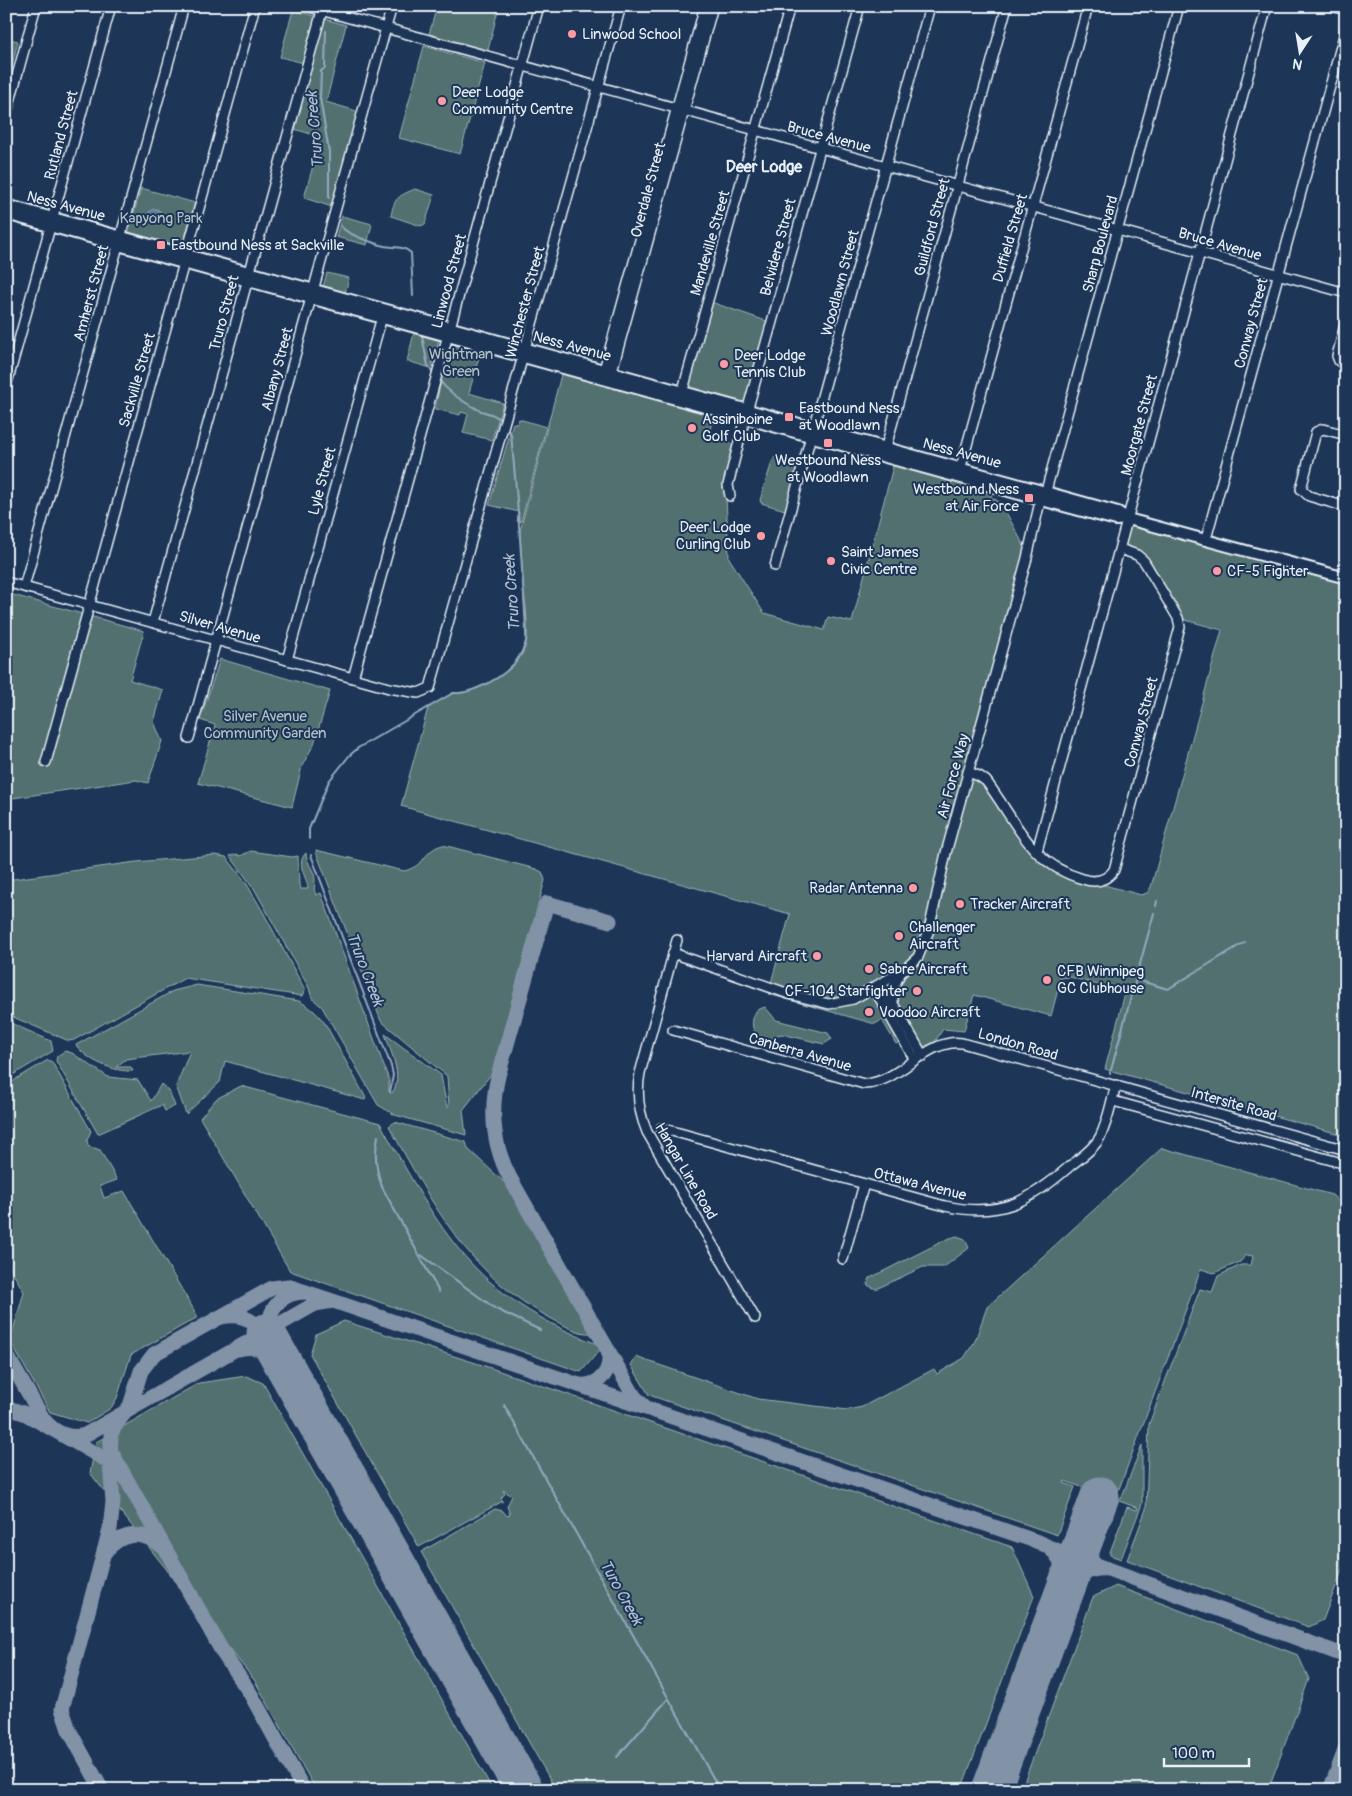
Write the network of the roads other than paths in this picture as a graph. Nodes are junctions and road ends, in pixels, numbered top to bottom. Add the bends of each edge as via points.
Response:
1 (36, 6) edge
2 (111, 6) edge
3 (184, 6) edge
4 (255, 6) edge
5 (306, 6) edge
6 (392, 6) edge
7 (539, 6) edge
8 (621, 6) edge
9 (705, 6) edge
10 (713, 6) edge
11 (790, 6) edge
12 (860, 6) edge
13 (930, 6) edge
14 (1008, 6) edge
15 (1088, 6) edge
16 (1179, 6) edge
17 (1267, 6) edge
18 (1332, 6) edge
19 (1346, 10) edge
20 (322, 11) junction
21 (386, 28) junction
22 (1346, 28) edge
23 (522, 66) junction
24 (598, 87) junction
25 (680, 110) junction
26 (6, 116) edge
27 (756, 130) junction
28 (820, 148) junction
29 (886, 166) junction
30 (957, 186) junction
31 (6, 205) edge
32 (1033, 207) junction
33 (6, 214) edge
34 (52, 222) junction
35 (1118, 230) junction
36 (119, 241) junction
37 (1200, 253) junction
38 (185, 259) junction
39 (1278, 275) junction
40 (249, 276) junction
41 (1346, 293) edge
42 (312, 294) junction
43 (383, 313) junction
44 (1346, 321) edge
45 (449, 332) junction
46 (525, 353) junction
47 (1346, 365) edge
48 (607, 375) junction
49 (6, 387) edge
50 (682, 396) junction
51 (747, 414) junction
52 (813, 432) junction
53 (1346, 435) edge
54 (884, 452) junction
55 (959, 472) junction
56 (1044, 494) junction
57 (730, 496) dead end
58 (1346, 506) edge
59 (1128, 519) junction
60 (1206, 540) junction
61 (1120, 549) junction
62 (775, 566) dead end
63 (1346, 578) edge
64 (6, 582) edge
65 (24, 587) junction
66 (89, 605) junction
67 (153, 622) junction
68 (216, 640) junction
69 (287, 660) junction
70 (353, 678) junction
71 (427, 690) joint
72 (189, 738) dead end
73 (46, 762) dead end
74 (968, 772) junction
75 (1037, 851) junction
76 (677, 940) dead end
77 (673, 953) junction
78 (903, 971) junction
79 (877, 985) junction
80 (894, 1002) junction
81 (673, 1030) dead end
82 (919, 1058) junction
83 (1116, 1085) junction
84 (1135, 1091) junction
85 (1112, 1103) junction
86 (661, 1128) dead end
87 (1346, 1150) edge
88 (1346, 1164) edge
89 (864, 1184) junction
90 (843, 1258) dead end
91 (755, 1318) dead end

1 - 26 street
2 - 34 street, Rutland Street
3 - 36 street, Amherst Street
4 - 38 street, Sackville Street
5 - 20 street, Bruce Avenue
6 - 21 street, Albany Street
7 - 23 street, Linwood Street
8 - 24 street, Winchester Street
9 - 25 street, Overdale Street
10 - 25 street, Overdale Street
11 - 27 street, Mandeville Street
12 - 28 street, Belvidere Street
13 - 29 street, Woodlawn Street
14 - 30 street, Guildford Street
15 - 32 street, Duffield Street
16 - 35 street, Sharp Boulevard
17 - 37 street, Moorgate Street
18 - 19 street
20 - 21 street, Bruce Avenue
20 - 40 street, Truro Street
21 - 23 street, Bruce Avenue
21 - 42 street, Albany Street
22 - 39 street, Conway Street
23 - 24 street, Bruce Avenue
23 - 45 street, Linwood Street
24 - 25 street, Bruce Avenue
24 - 46 street, Winchester Street
25 - 27 street, Bruce Avenue
25 - 48 street, Overdale Street
27 - 28 street, Bruce Avenue
27 - 50 street, Mandeville Street
28 - 29 street, Bruce Avenue
28 - 51 street, Belvidere Street
29 - 30 street, Bruce Avenue
29 - 52 street, Woodlawn Street
30 - 32 street, Bruce Avenue
30 - 54 street, Guildford Street
31 - 34 main road, Ness Avenue
32 - 35 street, Bruce Avenue
32 - 55 street, Duffield Street
33 - 34 main road, Ness Avenue
34 - 36 main road, Ness Avenue
34 - 49 street, Rutland Street
35 - 37 street, Bruce Avenue
35 - 56 street, Sharp Boulevard
36 - 38 main road, Ness Avenue
36 - 65 street, Amherst Street
37 - 39 street, Bruce Avenue
37 - 59 street, Moorgate Street
38 - 40 main road, Ness Avenue
38 - 66 street, Sackville Street
39 - 41 street, Bruce Avenue
39 - 60 street, Conway Street
40 - 42 main road, Ness Avenue
40 - 67 street, Truro Street
42 - 43 main road, Ness Avenue
42 - 68 street, Albany Street
43 - 45 main road, Ness Avenue
43 - 69 street, Lyle Street
44 - 47 street via 1337,356
45 - 46 main road, Ness Avenue
45 - 70 street, Linwood Street
46 - 48 main road, Ness Avenue
46 - 71 street, Winchester Street via 433,684
48 - 50 main road, Ness Avenue
50 - 51 main road, Ness Avenue
51 - 52 main road, Ness Avenue
51 - 57 street, Belvidere Street via 728,485
52 - 54 main road, Ness Avenue
52 - 62 street, Woodlawn Street
53 - 58 street via 1323,429 1316,432 1301,487 1306,495
54 - 55 main road, Ness Avenue
55 - 56 main road, Ness Avenue
56 - 59 main road, Ness Avenue via 1116,520
56 - 74 street, Air Force Way
59 - 60 main road, Ness Avenue
59 - 61 street, Moorgate Street
60 - 63 main road, Ness Avenue
61 - 75 street, Moorgate Street
61 - 75 street, Conway Street via 1144,561 1178,618 1179,632 1116,863 1106,877 1092,881 1064,872
64 - 65 street, Silver Avenue
65 - 66 street, Silver Avenue
66 - 67 street, Silver Avenue
66 - 73 street, Sackville Street
67 - 68 street, Silver Avenue
68 - 69 street, Silver Avenue
68 - 72 street, Albany Street
69 - 70 street, Silver Avenue
70 - 71 street, Silver Avenue via 406,692
74 - 75 street via 986,781 1010,820
74 - 78 street, Air Force Way via 925,945
76 - 77 street, Hangar Line Road
77 - 79 street, Air Force Way via 822,1003 846,1002
77 - 91 street, Hangar Line Road via 640,1073 640,1112 647,1132
78 - 79 street, Air Force Way
78 - 80 street via 894,983
79 - 80 street
79 - 82 street
80 - 82 street
81 - 82 street, Canberra Avenue via 864,1084 880,1080
82 - 83 street, London Road via 946,1043 962,1042
83 - 84 street, Intersite Road
83 - 85 street, Ottawa Avenue
84 - 85 street via 1124,1093
84 - 87 street, Intersite Road
85 - 88 street
85 - 89 street, Ottawa Avenue via 1103,1131 1094,1145 1042,1190 1008,1207 960,1210
86 - 89 street, Ottawa Avenue
89 - 90 street

